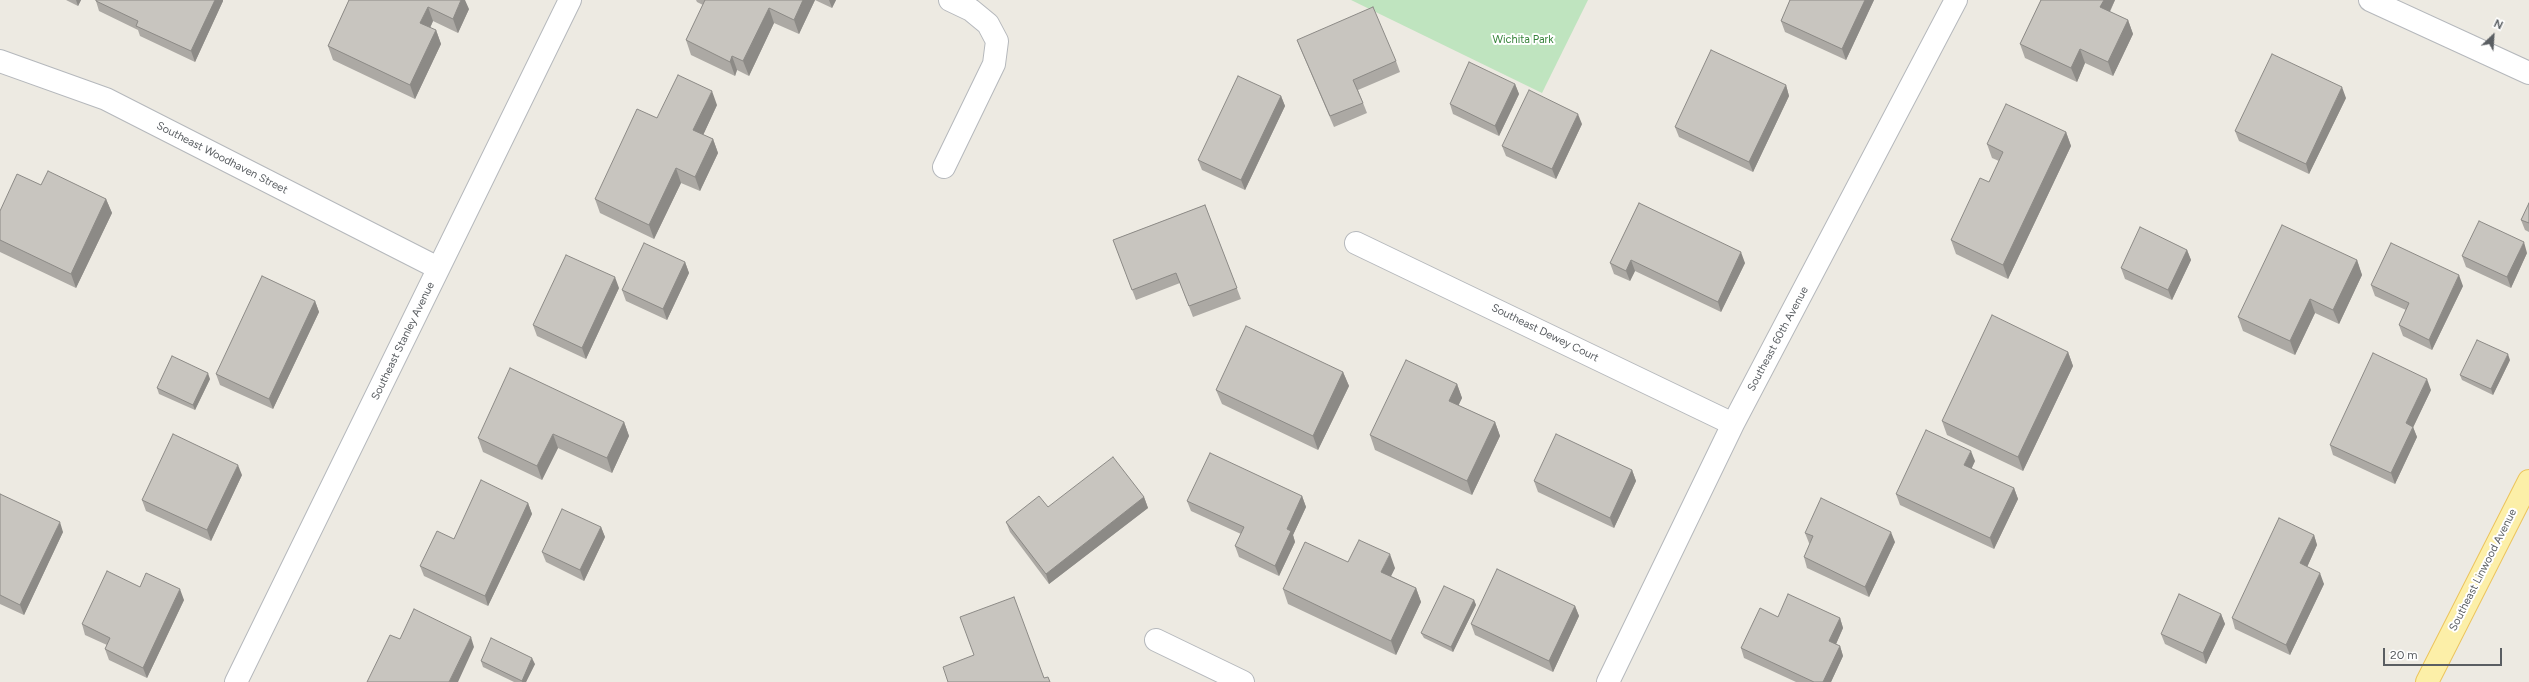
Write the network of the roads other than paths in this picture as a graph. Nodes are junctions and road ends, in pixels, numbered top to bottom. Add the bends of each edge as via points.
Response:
1 (570, 0) edge
2 (950, 0) edge
3 (1956, 0) edge
4 (2370, 0) edge
5 (0, 61) edge
6 (2529, 74) edge
7 (944, 167) dead end
8 (1356, 243) dead end
9 (438, 268) junction
10 (1733, 424) junction
11 (2529, 480) edge
12 (1156, 640) dead end
13 (236, 682) edge
14 (1243, 682) edge
15 (1608, 682) edge
16 (2427, 682) edge

1 - 9 street, Southeast Stanley Avenue
2 - 7 street via 971,10 988,24 997,41 994,64
3 - 10 street, Southeast 60th Avenue
4 - 6 street
5 - 9 street, Southeast Woodhaven Street via 106,99
8 - 10 street, Southeast Dewey Court
9 - 13 street, Southeast Stanley Avenue
10 - 15 street, Southeast 60th Avenue
11 - 16 main road, Southeast Linwood Avenue
12 - 14 street

